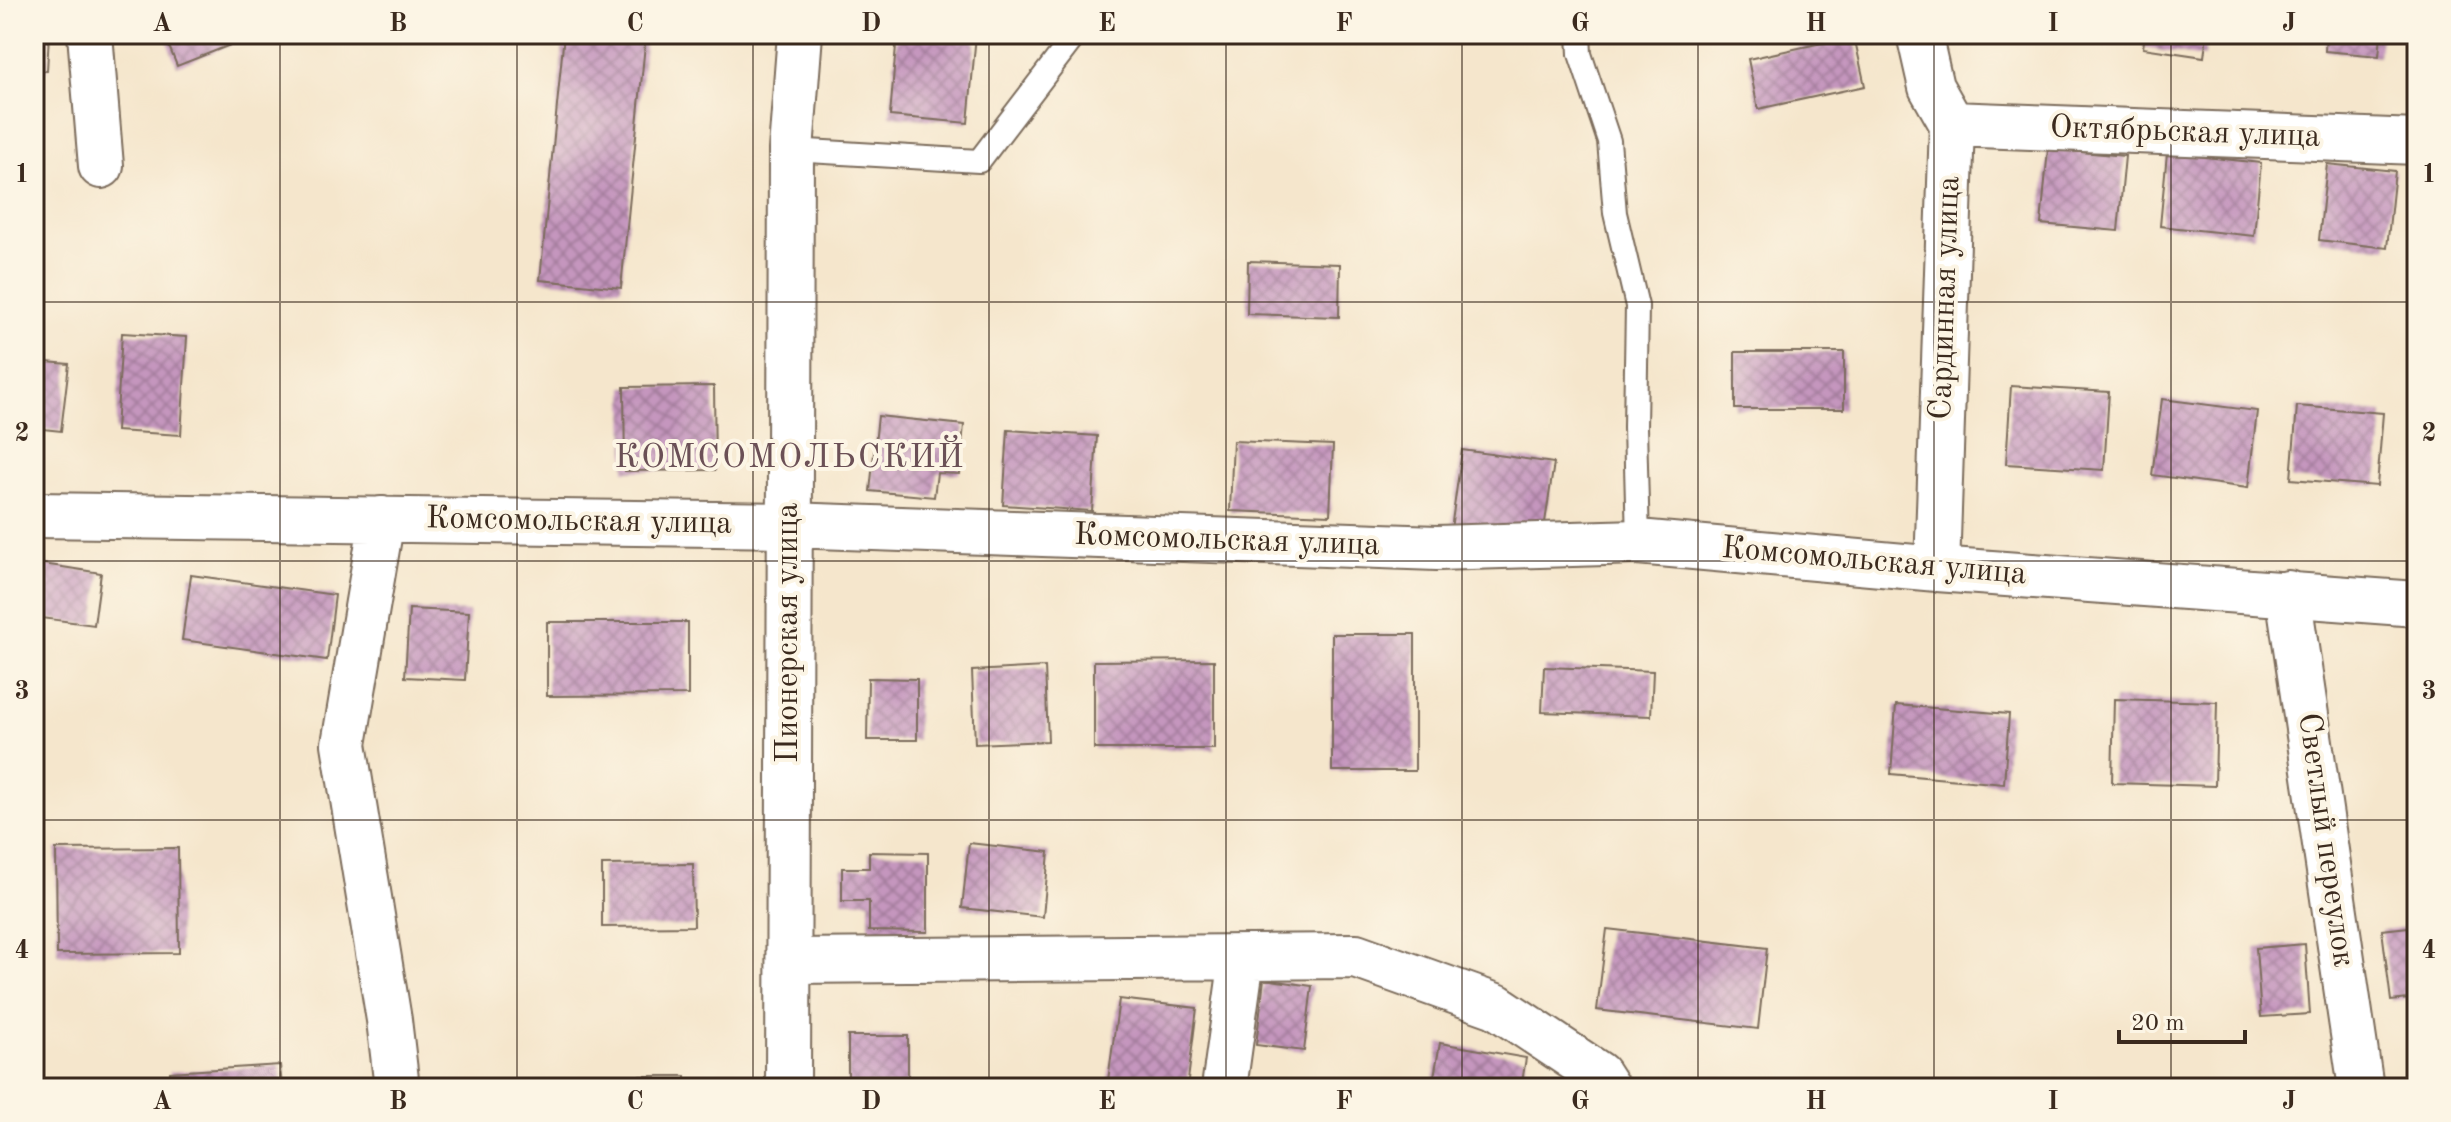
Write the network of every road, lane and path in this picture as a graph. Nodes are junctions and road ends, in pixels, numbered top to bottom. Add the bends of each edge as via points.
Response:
1 (90, 34) edge
2 (800, 34) edge
3 (1076, 34) edge
4 (1579, 34) edge
5 (1919, 34) edge
6 (1952, 124) junction
7 (2417, 142) edge
8 (791, 150) junction
9 (101, 166) dead end
10 (34, 515) edge
11 (382, 519) junction
12 (789, 525) junction
13 (1638, 542) junction
14 (1937, 569) junction
15 (2288, 593) junction
16 (2417, 604) edge
17 (1242, 958) junction
18 (790, 961) junction
19 (397, 1088) edge
20 (788, 1088) edge
21 (1224, 1088) edge
22 (1607, 1088) edge
23 (2361, 1088) edge

1 - 9 street
2 - 8 street, Пионерская улица
3 - 8 lane via 979,161
4 - 13 lane via 1580,54 1609,141 1615,213 1637,306
5 - 6 street via 1931,87
6 - 7 street, Октябрьская улица
6 - 14 street, Сардинная улица
8 - 12 street, Пионерская улица
10 - 11 street, Комсомольская улица
11 - 12 street, Комсомольская улица
11 - 19 street via 344,744
12 - 13 street, Комсомольская улица via 1437,548
12 - 18 street, Пионерская улица
13 - 14 street, Комсомольская улица
14 - 15 street, Комсомольская улица
15 - 16 street, Комсомольская улица
15 - 23 street, Светлый переулок
17 - 18 street
17 - 21 street
17 - 22 street via 1356,956 1496,1006 1598,1074
18 - 20 street, Пионерская улица

